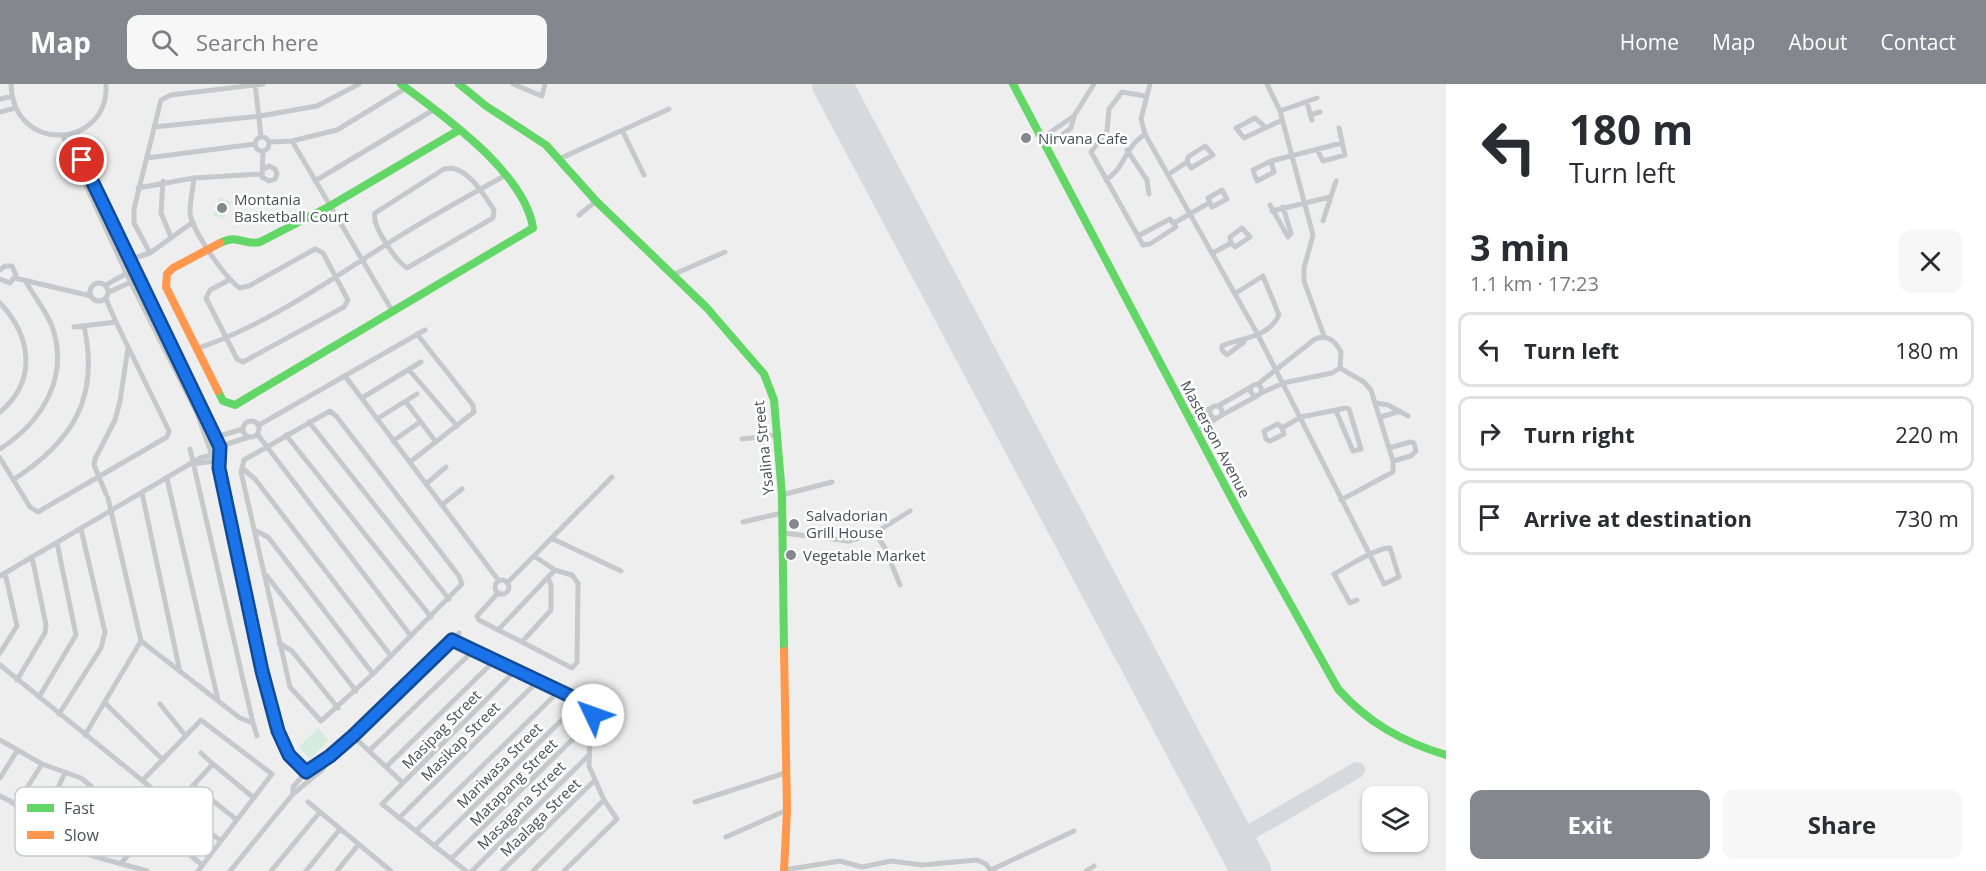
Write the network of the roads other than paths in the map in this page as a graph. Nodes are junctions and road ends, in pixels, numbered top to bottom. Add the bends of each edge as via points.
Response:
1 (11, 84) edge
2 (106, 84) edge
3 (258, 84) edge
4 (359, 84) edge
5 (459, 84) edge
6 (545, 84) edge
7 (1014, 84) edge
8 (1085, 84) edge
9 (1150, 84) edge
10 (1267, 84) edge
11 (516, 85) edge
12 (403, 86) edge
13 (1093, 86) edge
14 (12, 96) junction
15 (1145, 96) junction
16 (1317, 98) dead end
17 (0, 99) edge
18 (1306, 102) junction
19 (15, 108) junction
20 (437, 109) junction
21 (669, 109) dead end
22 (1280, 111) junction
23 (0, 112) edge
24 (1320, 112) dead end
25 (260, 116) junction
26 (1074, 116) junction
27 (1282, 120) junction
28 (1264, 126) junction
29 (1058, 127) junction
30 (154, 128) junction
31 (1339, 128) dead end
32 (459, 130) junction
33 (77, 132) junction
34 (623, 132) junction
35 (1145, 134) junction
36 (1063, 135) junction
37 (63, 136) junction
38 (261, 136) junction
39 (1042, 138) junction
40 (292, 141) junction
41 (269, 142) junction
42 (1342, 143) junction
43 (255, 144) junction
44 (1047, 146) junction
45 (1317, 149) junction
46 (1127, 150) junction
47 (263, 151) junction
48 (1292, 155) junction
49 (147, 158) junction
50 (559, 159) junction
51 (1271, 161) dead end
52 (1187, 162) junction
53 (1169, 174) junction
54 (644, 175) dead end
55 (506, 176) junction
56 (194, 178) junction
57 (1106, 180) junction
58 (315, 181) junction
59 (1336, 181) dead end
60 (163, 182) junction
61 (138, 188) junction
62 (480, 190) junction
63 (1149, 194) dead end
64 (1330, 197) junction
65 (596, 201) junction
66 (1304, 202) junction
67 (1209, 203) dead end
68 (330, 206) junction
69 (1283, 207) junction
70 (1192, 212) junction
71 (579, 214) dead end
72 (1323, 221) dead end
73 (193, 222) junction
74 (1174, 223) junction
75 (1137, 236) junction
76 (171, 237) junction
77 (1231, 243) dead end
78 (387, 244) junction
79 (209, 250) junction
80 (725, 252) dead end
81 (150, 253) junction
82 (1213, 253) junction
83 (131, 259) junction
84 (362, 261) junction
85 (136, 268) junction
86 (0, 270) edge
87 (127, 272) junction
88 (672, 274) junction
89 (15, 278) junction
90 (140, 278) junction
91 (336, 278) junction
92 (230, 280) junction
93 (130, 281) junction
94 (1, 282) edge
95 (26, 282) junction
96 (106, 285) junction
97 (109, 292) junction
98 (1236, 293) junction
99 (91, 296) junction
100 (106, 299) junction
101 (0, 303) edge
102 (393, 312) junction
103 (116, 322) junction
104 (84, 326) junction
105 (74, 327) dead end
106 (425, 330) dead end
107 (417, 334) junction
108 (1258, 335) junction
109 (1324, 336) junction
110 (226, 339) junction
111 (1244, 342) dead end
112 (128, 348) junction
113 (196, 349) junction
114 (421, 362) dead end
115 (1340, 368) junction
116 (1277, 370) junction
117 (410, 371) junction
118 (345, 376) junction
119 (1283, 383) junction
120 (1255, 386) junction
121 (417, 394) dead end
122 (1259, 394) junction
123 (362, 398) junction
124 (406, 402) junction
125 (1376, 403) junction
126 (1218, 406) junction
127 (1211, 408) junction
128 (1336, 411) junction
129 (1400, 411) junction
130 (0, 412) edge
131 (1220, 416) junction
132 (1408, 416) dead end
133 (1191, 417) junction
134 (1301, 417) junction
135 (1381, 417) junction
136 (377, 419) junction
137 (309, 422) junction
138 (420, 422) junction
139 (259, 425) junction
140 (457, 426) junction
141 (1282, 428) dead end
142 (243, 429) junction
143 (1198, 431) junction
144 (258, 435) junction
145 (286, 435) junction
146 (777, 435) junction
147 (216, 437) junction
148 (249, 437) junction
149 (742, 439) dead end
150 (208, 440) junction
151 (393, 441) junction
152 (436, 442) junction
153 (264, 446) junction
154 (1389, 448) junction
155 (0, 449) edge
156 (190, 449) dead end
157 (220, 453) junction
158 (212, 455) junction
159 (0, 458) edge
160 (1393, 461) junction
161 (410, 462) junction
162 (193, 464) junction
163 (446, 467) dead end
164 (219, 468) junction
165 (242, 468) junction
166 (100, 477) junction
167 (612, 477) dead end
168 (167, 479) junction
169 (13, 480) junction
170 (832, 482) dead end
171 (426, 484) junction
172 (462, 489) dead end
173 (142, 493) junction
174 (782, 495) junction
175 (1341, 500) junction
176 (442, 505) junction
177 (910, 511) dead end
178 (111, 512) junction
179 (782, 513) junction
180 (743, 522) dead end
181 (81, 529) junction
182 (256, 531) junction
183 (783, 533) junction
184 (874, 533) junction
185 (551, 538) junction
186 (57, 543) junction
187 (1370, 555) junction
188 (534, 556) junction
189 (32, 557) junction
190 (555, 570) junction
191 (621, 571) dead end
192 (3, 574) edge
193 (265, 574) junction
194 (548, 578) junction
195 (499, 581) junction
196 (507, 583) junction
197 (900, 585) dead end
198 (498, 592) junction
199 (449, 599) junction
200 (1357, 600) dead end
201 (431, 617) junction
202 (498, 630) junction
203 (459, 633) dead end
204 (411, 636) junction
205 (452, 640) junction
206 (141, 641) junction
207 (522, 642) junction
208 (279, 643) junction
209 (474, 650) junction
210 (0, 653) edge
211 (391, 656) junction
212 (495, 660) junction
213 (0, 665) edge
214 (516, 670) junction
215 (180, 672) junction
216 (374, 674) junction
217 (18, 680) junction
218 (538, 681) junction
219 (356, 691) junction
220 (559, 691) junction
221 (39, 697) junction
222 (218, 701) junction
223 (581, 701) junction
224 (105, 702) junction
225 (160, 704) dead end
226 (338, 708) junction
227 (59, 714) junction
228 (591, 721) junction
229 (253, 723) junction
230 (85, 735) junction
231 (185, 735) junction
232 (256, 736) dead end
233 (353, 736) junction
234 (0, 740) edge
235 (17, 751) junction
236 (369, 751) junction
237 (201, 753) dead end
238 (330, 756) junction
239 (588, 756) junction
240 (1446, 756) edge
241 (163, 760) junction
242 (42, 764) junction
243 (213, 764) junction
244 (386, 767) junction
245 (65, 772) junction
246 (306, 772) junction
247 (785, 773) junction
248 (0, 778) edge
249 (312, 778) junction
250 (143, 780) junction
251 (595, 780) junction
252 (403, 783) junction
253 (193, 785) joint
254 (27, 787) edge
255 (58, 787) edge
256 (90, 787) edge
257 (151, 787) edge
258 (196, 787) edge
259 (293, 794) junction
260 (0, 796) edge
261 (254, 798) junction
262 (604, 800) junction
263 (213, 801) edge
264 (308, 802) dead end
265 (695, 802) dead end
266 (15, 804) edge
267 (787, 810) junction
268 (320, 812) junction
269 (399, 818) junction
270 (237, 820) junction
271 (340, 829) junction
272 (416, 831) junction
273 (1074, 831) dead end
274 (213, 836) edge
275 (726, 837) dead end
276 (220, 841) junction
277 (358, 845) junction
278 (434, 846) junction
279 (213, 850) edge
280 (91, 856) edge
281 (128, 856) edge
282 (190, 856) edge
283 (209, 856) edge
284 (452, 859) junction
285 (121, 863) junction
286 (383, 864) junction
287 (202, 865) junction
288 (1094, 866) dead end
289 (784, 870) edge
290 (147, 871) edge
291 (198, 871) edge
292 (230, 871) edge
293 (271, 871) edge
294 (306, 871) edge
295 (337, 871) edge
296 (378, 871) edge
297 (391, 871) edge
298 (466, 871) edge
299 (472, 871) edge
300 (502, 871) edge
301 (533, 871) edge
302 (564, 871) edge
303 (991, 871) edge
304 (1086, 871) edge

1 - 14 street
2 - 33 street via 98,114
3 - 25 street
3 - 30 street via 165,97 158,104
4 - 25 street via 317,106
5 - 50 street, Ysalina Street via 540,140
6 - 11 street via 542,96
7 - 39 street, Masterson Avenue
8 - 13 street
9 - 15 street
10 - 22 street
12 - 20 street
12 - 40 street via 337,130
13 - 26 street
14 - 17 street
14 - 19 street
15 - 35 street via 1141,119
15 - 57 street via 1122,92 1109,109 1107,131 1091,152
16 - 18 street
18 - 22 street
18 - 24 street via 1311,118
19 - 23 street
19 - 37 street via 38,131
20 - 32 street
20 - 58 street
21 - 34 street
22 - 27 street
25 - 30 street
25 - 38 street
26 - 29 street
26 - 36 street via 1071,128
27 - 28 street
27 - 48 street
28 - 28 street via 1243,138 1236,128 1255,118
29 - 36 street
29 - 39 street
30 - 49 street
31 - 42 street
32 - 55 street
32 - 68 street
33 - 37 street
33 - 83 street via 82,160
34 - 50 street
34 - 54 street
35 - 46 street
35 - 53 street
36 - 44 street
37 - 87 street
38 - 41 street
38 - 43 street
39 - 44 street, Masterson Avenue
40 - 41 street
40 - 58 street
41 - 47 street
42 - 45 street
42 - 45 street via 1343,157 1323,161
43 - 47 street
43 - 49 street
44 - 133 street, Masterson Avenue
45 - 48 street
46 - 57 street via 1117,171
46 - 63 street via 1147,180
47 - 56 street via 263,171
48 - 51 street
48 - 66 street
49 - 61 street
50 - 65 street, Ysalina Street
52 - 52 street via 1188,156 1205,146 1213,155 1191,168
52 - 53 street
53 - 70 street
55 - 62 street
55 - 102 street via 530,213 533,228
56 - 60 street
56 - 73 street via 190,213
57 - 75 street
58 - 68 street
59 - 64 street
60 - 61 street
60 - 76 street via 161,213
61 - 81 street via 134,223
62 - 78 street
62 - 78 street via 457,169 444,169 375,213 374,223
62 - 78 street via 494,210 493,218 412,267 400,262
64 - 66 street
64 - 72 street
65 - 71 street
65 - 88 street, Ysalina Street
66 - 69 street
66 - 109 street via 1313,236 1304,281
67 - 70 street
68 - 79 street via 254,244 235,237
68 - 84 street
69 - 69 street via 1271,208 1288,237 1291,233
70 - 74 street
70 - 82 street
73 - 76 street
73 - 79 street
74 - 75 street via 1170,219
74 - 75 street via 1175,230 1146,246
76 - 81 street
77 - 82 street
78 - 84 street
79 - 92 street
79 - 113 street via 173,268 165,282
80 - 88 street
81 - 83 street
82 - 98 street
83 - 85 street
84 - 91 street
84 - 102 street
85 - 87 street
85 - 90 street
86 - 89 street via 12,266
87 - 93 street
87 - 96 street
88 - 146 street, Ysalina Street via 737,340 764,374 774,400
89 - 94 street
89 - 95 street
90 - 93 street
90 - 147 street
91 - 92 street via 322,253 315,249 249,286 240,288
91 - 110 street
91 - 110 street via 348,300 344,307 249,361 240,362
92 - 110 street via 210,290 206,298
93 - 97 street
93 - 150 street
95 - 99 street
95 - 155 street via 53,331 57,363 54,384 33,424
96 - 97 street
96 - 99 street via 94,284
97 - 100 street
98 - 108 street
98 - 108 street via 1262,276 1267,280 1279,315
99 - 100 street via 98,301
100 - 103 street
101 - 130 street via 20,330 26,351 22,384
102 - 113 street via 235,405 223,401
103 - 104 street
103 - 112 street
104 - 105 street
104 - 169 street via 91,361 80,410 62,441
106 - 107 street
107 - 118 street
107 - 140 street via 473,405 472,415
108 - 111 street
108 - 116 street
109 - 115 street via 1336,343 1341,352
109 - 116 street via 1306,344
110 - 113 street
112 - 166 street via 120,401 95,459
112 - 166 street via 169,434
114 - 117 street
115 - 119 street
115 - 125 street via 1364,382
116 - 119 street
116 - 120 street
117 - 123 street
117 - 140 street
118 - 123 street
118 - 139 street
119 - 122 street
119 - 134 street
120 - 122 street via 1262,388
120 - 122 street via 1252,394
120 - 126 street
121 - 124 street
122 - 131 street
123 - 136 street
124 - 136 street
124 - 138 street
125 - 129 street
125 - 135 street
126 - 127 street
126 - 131 street via 1222,410
127 - 131 street via 1212,416
127 - 133 street
128 - 128 street via 1353,451 1361,449 1351,411
128 - 134 street
129 - 132 street
129 - 135 street
131 - 143 street
133 - 143 street, Masterson Avenue
134 - 141 street
134 - 175 street
135 - 154 street
136 - 151 street
137 - 145 street
137 - 199 street
137 - 199 street via 330,411 337,417 462,580
138 - 151 street
138 - 152 street
139 - 142 street via 249,421
139 - 144 street
140 - 152 street
142 - 147 street
142 - 148 street
143 - 240 street, Masterson Avenue via 1349,704 1379,729
144 - 148 street
144 - 153 street
145 - 153 street
145 - 201 street
146 - 149 street
146 - 174 street, Ysalina Street
147 - 150 street
147 - 157 street
148 - 157 street
150 - 158 street
151 - 161 street
152 - 161 street
153 - 165 street via 244,460
153 - 204 street
154 - 160 street
154 - 160 street via 1410,442 1415,445 1413,454
156 - 162 street
157 - 158 street
157 - 158 street
157 - 164 street
158 - 162 street
158 - 164 street
159 - 169 street
160 - 175 street via 1390,476
161 - 171 street
162 - 168 street
162 - 229 street
163 - 171 street
164 - 246 street via 278,731 289,755
165 - 182 street
165 - 211 street via 255,478
166 - 169 street via 38,512 30,507
166 - 178 street
167 - 185 street
168 - 173 street
168 - 222 street
170 - 174 street
171 - 176 street
172 - 176 street
173 - 178 street
173 - 215 street
174 - 179 street, Ysalina Street
175 - 187 street
176 - 195 street
177 - 184 street
178 - 181 street
178 - 206 street
179 - 180 street
179 - 183 street, Ysalina Street
181 - 186 street
181 - 227 street via 105,632 100,648
182 - 193 street
182 - 216 street via 268,537
183 - 184 street via 849,541
183 - 247 street, Ysalina Street
184 - 197 street via 885,548
185 - 188 street
185 - 191 street
186 - 189 street
186 - 221 street via 76,635
187 - 187 street via 1389,547 1399,578 1384,584
187 - 200 street via 1334,574 1350,603
188 - 190 street
188 - 196 street
189 - 192 street
189 - 217 street via 46,625
190 - 194 street
190 - 207 street via 577,579 577,662 572,668
192 - 210 street via 17,626
193 - 208 street
193 - 219 street
194 - 202 street
194 - 207 street via 551,610
195 - 196 street
195 - 198 street via 495,587
196 - 198 street via 506,592
198 - 202 street via 477,616
199 - 201 street
201 - 204 street
202 - 207 street
203 - 205 street
204 - 211 street
205 - 209 street
205 - 233 street
206 - 215 street
206 - 224 street
208 - 226 street via 292,651
208 - 226 street via 291,689 309,711 321,721
209 - 212 street
209 - 236 street
211 - 216 street
212 - 214 street
212 - 244 street
213 - 217 street
214 - 218 street
214 - 252 street, Masipag Street
215 - 222 street
216 - 219 street
217 - 221 street
218 - 220 street
218 - 269 street, Masikap Street
219 - 226 street
220 - 223 street
220 - 272 street, Mariwasa Street
221 - 227 street
222 - 229 street
223 - 228 street via 591,708
223 - 278 street, Mariwasa Street
224 - 230 street
224 - 241 street
225 - 231 street
227 - 230 street
228 - 239 street
228 - 284 street, Matapang Street
229 - 232 street
230 - 250 street
231 - 241 street
231 - 261 street via 198,721 203,721 272,774
233 - 236 street
233 - 238 street
234 - 235 street
235 - 242 street
235 - 248 street
236 - 244 street
237 - 243 street
238 - 246 street
238 - 249 street
239 - 251 street
239 - 299 street, Masagana Street
241 - 250 street
242 - 245 street
242 - 254 street
243 - 253 street
243 - 261 street
244 - 252 street
245 - 255 street
245 - 256 street
246 - 249 street
246 - 259 street via 293,787
247 - 265 street
247 - 267 street, Ysalina Street
249 - 259 street
250 - 257 street
251 - 262 street
251 - 300 street, Maalaga Street
252 - 269 street, Masipag Street via 382,804
253 - 258 street
259 - 292 street
260 - 266 street
261 - 270 street
262 - 301 street
262 - 302 street via 617,819
263 - 270 street
264 - 268 street
267 - 275 street
267 - 289 street, Ysalina Street
268 - 271 street
268 - 293 street
269 - 272 street
270 - 276 street
271 - 277 street
271 - 294 street
272 - 278 street
273 - 303 street
274 - 276 street
276 - 279 street
277 - 286 street
277 - 295 street
278 - 284 street
280 - 285 street
281 - 285 street
282 - 287 street
283 - 287 street
284 - 298 street
285 - 290 street
286 - 296 street
286 - 297 street
287 - 291 street
288 - 304 street
289 - 303 street via 840,861 862,867 891,861 922,866 977,860

